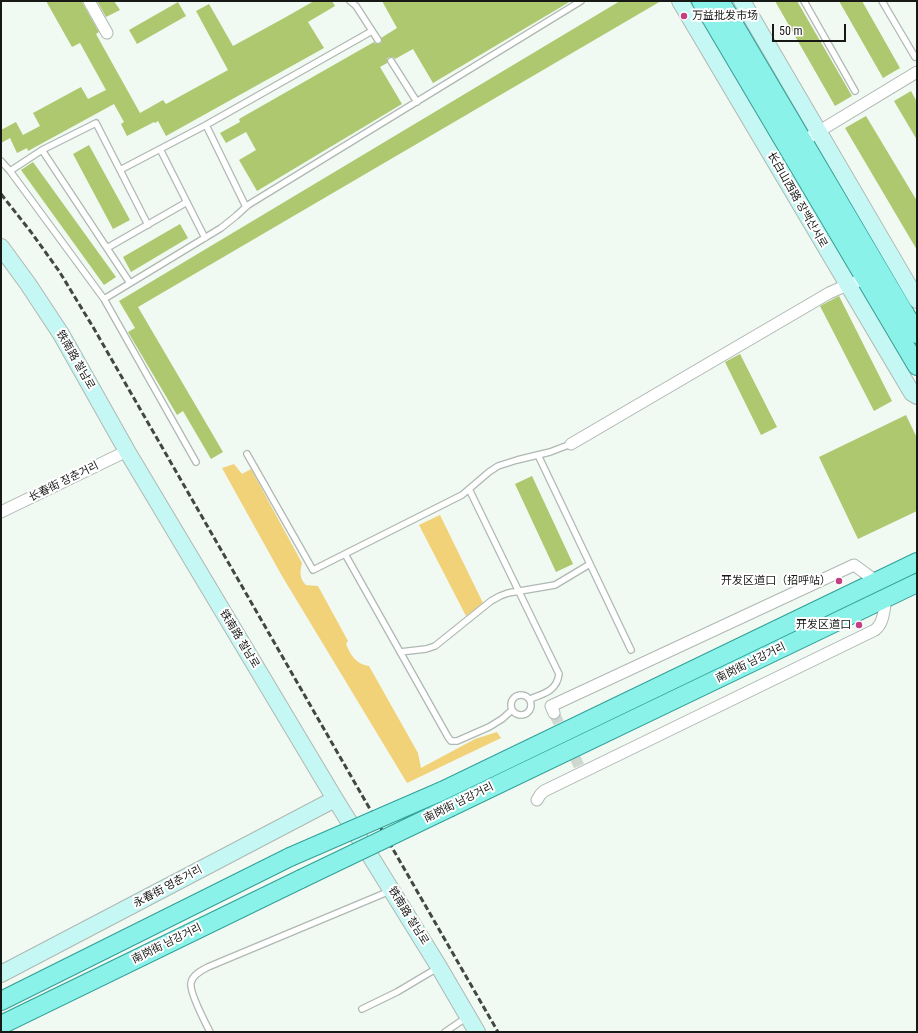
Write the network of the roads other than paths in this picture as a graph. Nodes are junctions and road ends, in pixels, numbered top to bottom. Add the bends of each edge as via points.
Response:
1 (89, 1) edge
2 (581, 1) edge
3 (680, 1) edge
4 (701, 1) edge
5 (720, 1) edge
6 (742, 1) edge
7 (804, 1) edge
8 (882, 1) edge
9 (352, 2) edge
10 (372, 31) junction
11 (107, 33) dead end
12 (378, 40) dead end
13 (915, 57) dead end
14 (391, 61) dead end
15 (917, 72) edge
16 (856, 91) dead end
17 (417, 102) junction
18 (206, 125) junction
19 (810, 136) junction
20 (160, 149) junction
21 (42, 150) junction
22 (1, 161) edge
23 (120, 170) junction
24 (10, 171) junction
25 (187, 202) junction
26 (246, 207) junction
27 (148, 225) junction
28 (205, 238) junction
29 (1, 247) edge
30 (107, 248) junction
31 (865, 279) junction
32 (130, 283) junction
33 (847, 285) junction
34 (104, 299) junction
35 (917, 300) edge
36 (917, 334) edge
37 (917, 366) edge
38 (917, 396) edge
39 (571, 444) joint
40 (127, 451) junction
41 (247, 454) dead end
42 (538, 455) junction
43 (196, 462) dead end
44 (469, 489) junction
45 (1, 512) edge
46 (345, 554) junction
47 (917, 562) edge
48 (590, 564) junction
49 (876, 581) junction
50 (917, 583) edge
51 (519, 592) junction
52 (886, 598) junction
53 (631, 650) dead end
54 (400, 652) junction
55 (530, 700) junction
56 (512, 710) junction
57 (554, 713) dead end
58 (335, 799) junction
59 (538, 800) dead end
60 (392, 890) junction
61 (439, 967) junction
62 (1, 974) edge
63 (1, 1001) edge
64 (362, 1009) dead end
65 (468, 1017) junction
66 (1, 1025) edge
67 (210, 1032) edge
68 (445, 1032) edge
69 (477, 1032) edge

1 - 11 street
2 - 17 lane
3 - 33 street, 长白山西路 장백산서로
4 - 31 main road, 长白山西路 장백산서로
5 - 19 main road
6 - 19 street
7 - 16 lane
8 - 13 lane
9 - 10 lane
10 - 12 lane
10 - 18 lane
14 - 17 lane
15 - 19 street
17 - 26 lane
18 - 20 lane
18 - 26 lane
19 - 35 street
19 - 36 main road
20 - 23 lane
20 - 25 lane
21 - 23 lane via 96,123
21 - 24 lane
21 - 30 lane
22 - 24 lane
23 - 27 lane
24 - 34 lane
25 - 27 lane
25 - 28 lane
26 - 28 lane
27 - 30 lane
28 - 32 lane
29 - 40 street, 铁南路 철남로 via 61,334
30 - 32 lane
31 - 33 street
31 - 37 main road, 长白山西路 장백산서로
32 - 34 lane
33 - 38 street, 长白山西路 장백산서로 via 912,393
33 - 39 street via 829,293
34 - 43 lane
39 - 42 lane
40 - 45 street, 长春街 장춘거리
40 - 58 street, 铁南路 철남로
41 - 46 lane via 313,570
42 - 44 lane via 498,466
42 - 48 lane
44 - 46 lane via 462,495
44 - 51 lane
46 - 54 lane
47 - 49 main road, 南岗街 남강거리
48 - 51 lane via 555,585
48 - 53 lane
49 - 57 street via 854,564 551,706
49 - 63 main road, 南岗街 남강거리, bridge via 442,791 290,857
50 - 52 main road, 南岗街 남강거리
51 - 54 lane via 508,593 491,601 435,646
51 - 55 lane via 559,674 555,686 550,691
52 - 59 street via 882,621 875,630 581,769 544,791
52 - 66 main road, 南岗街 남강거리, bridge
54 - 56 lane via 451,741 457,741 489,727
55 - 56 lane via 525,695 518,695 512,700
55 - 56 lane via 532,706 526,714 520,715
58 - 60 street, 铁南路 철남로
58 - 62 street, 永春街 영춘거리
60 - 61 street, 铁南路 철남로
60 - 67 lane via 200,971 190,983
61 - 64 lane
61 - 65 street, 铁南路 철남로
65 - 68 lane
65 - 69 street, 铁南路 철남로

